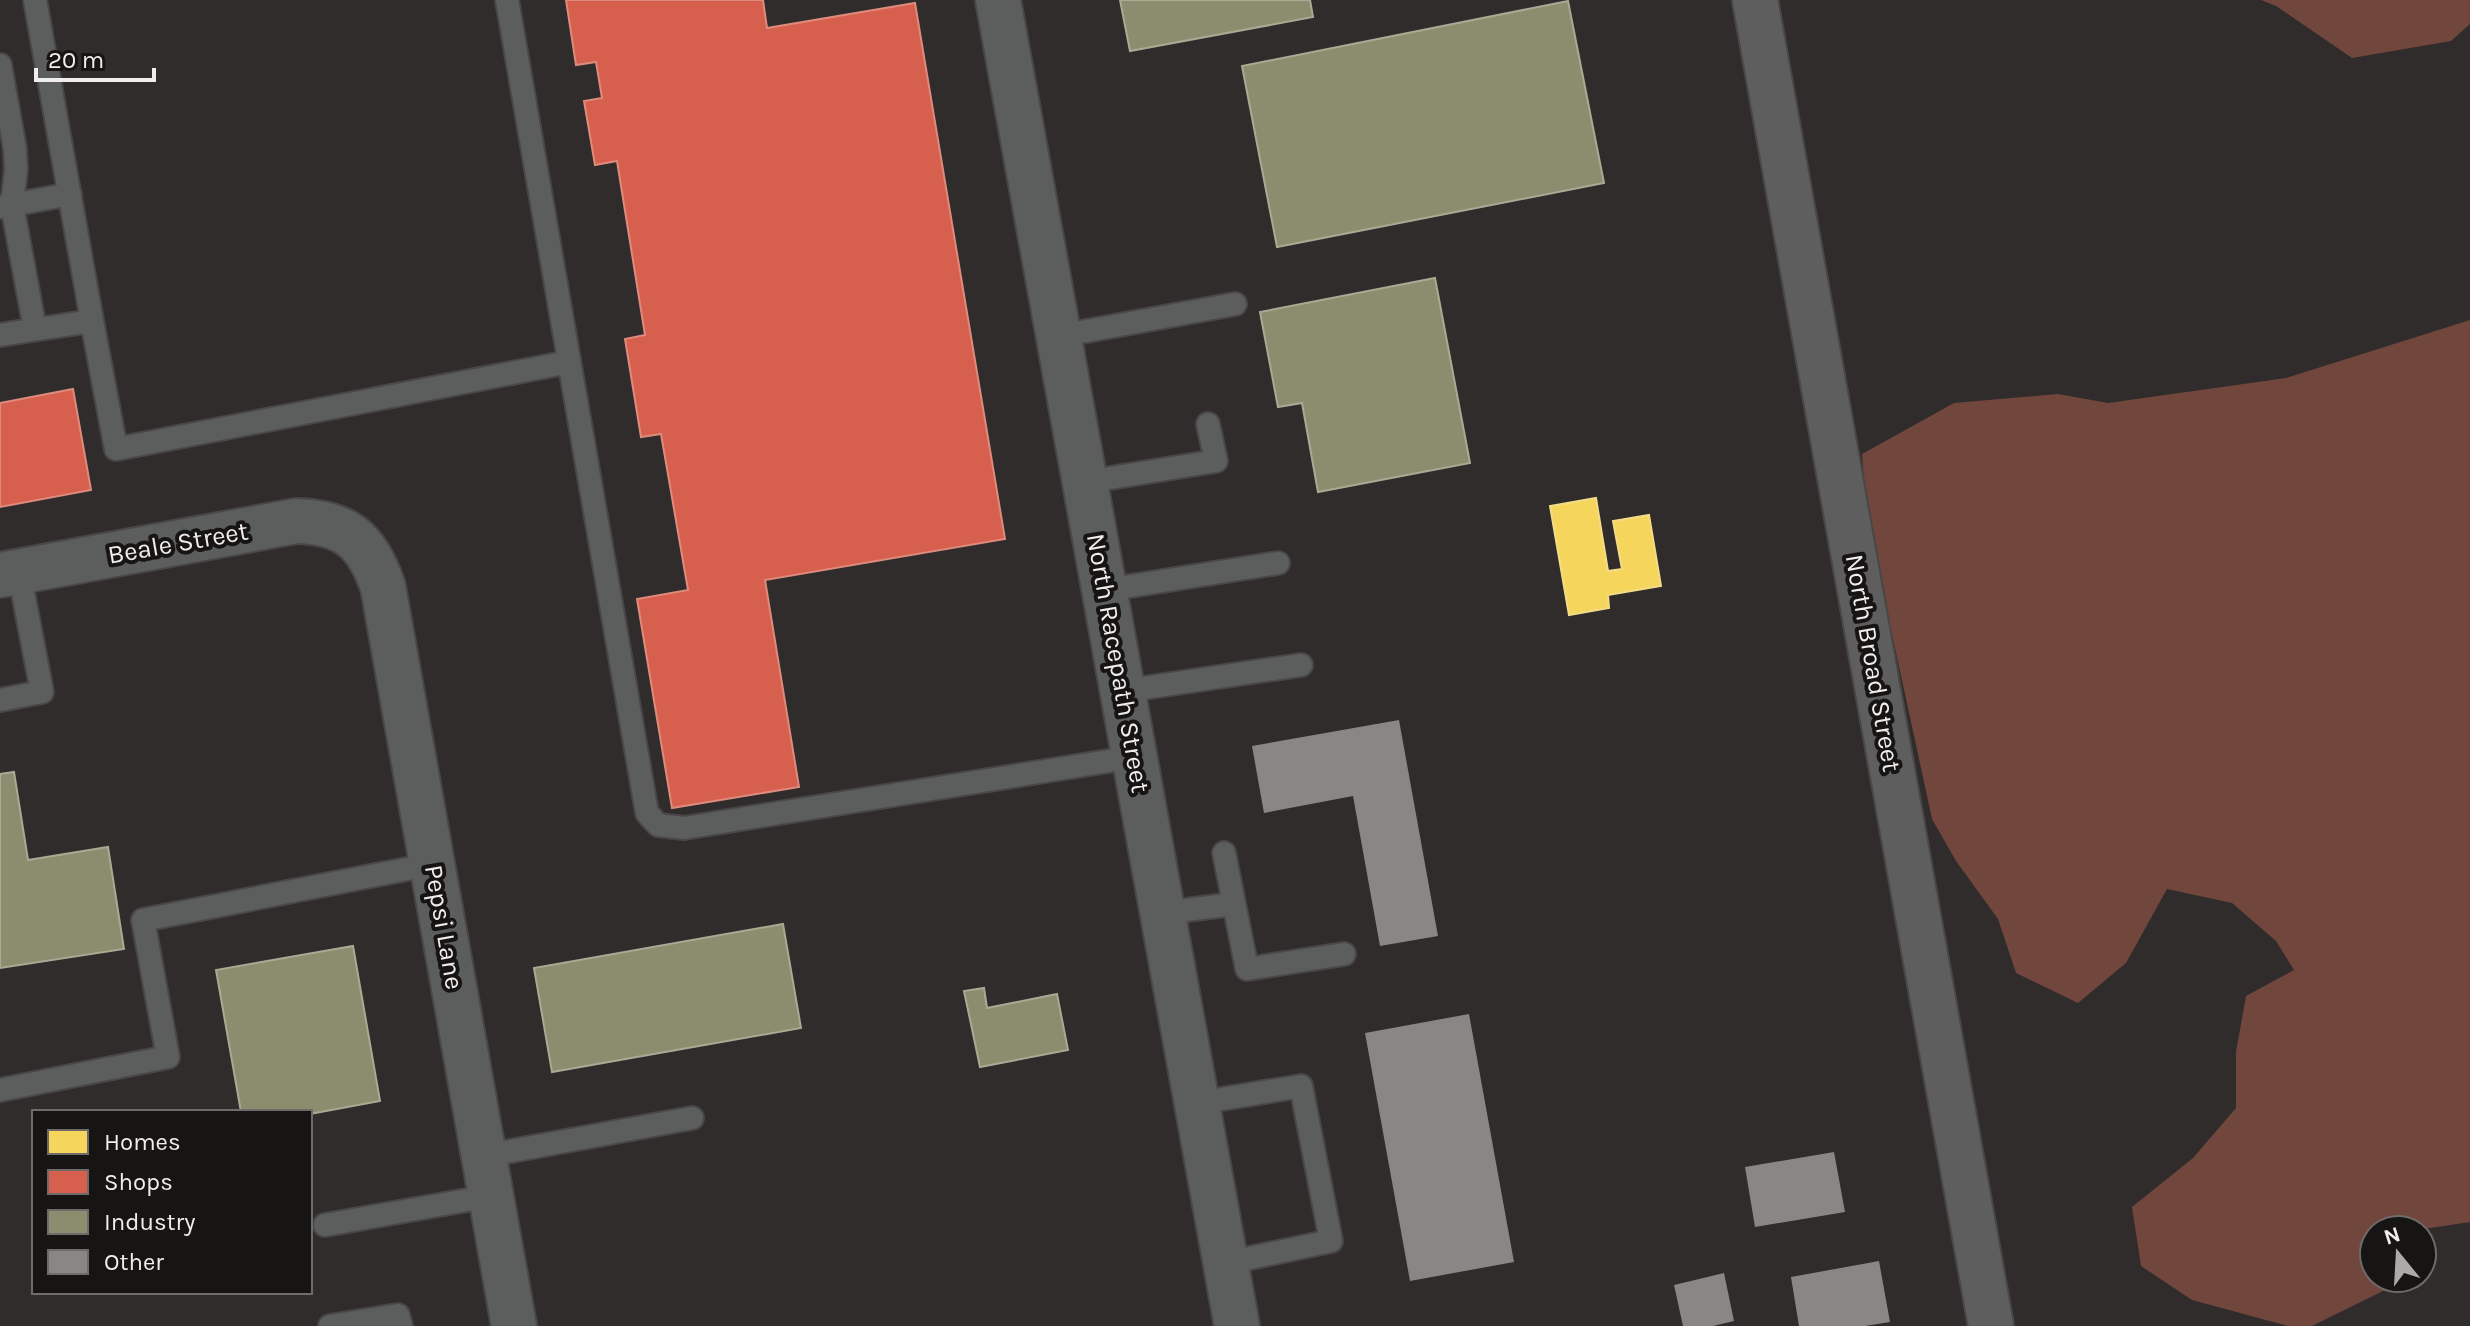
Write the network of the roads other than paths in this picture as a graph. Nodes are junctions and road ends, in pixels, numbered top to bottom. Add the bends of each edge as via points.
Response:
1 (35, 0) edge
2 (507, 0) edge
3 (998, 0) edge
4 (1755, 0) edge
5 (0, 65) edge
6 (70, 194) junction
7 (6, 206) edge
8 (1235, 304) dead end
9 (92, 321) junction
10 (35, 329) junction
11 (0, 335) edge
12 (1059, 336) junction
13 (569, 362) junction
14 (1208, 424) dead end
15 (1085, 482) junction
16 (353, 536) joint
17 (1278, 563) dead end
18 (10, 573) edge
19 (1105, 590) junction
20 (1301, 665) dead end
21 (1123, 691) junction
22 (0, 700) edge
23 (1134, 757) junction
24 (1224, 853) dead end
25 (433, 864) junction
26 (1234, 904) junction
27 (1162, 913) junction
28 (1344, 954) dead end
29 (0, 1090) edge
30 (1197, 1103) junction
31 (692, 1118) dead end
32 (487, 1176) junction
33 (325, 1225) dead end
34 (1226, 1263) junction
35 (330, 1326) edge
36 (401, 1326) edge
37 (514, 1326) edge
38 (1237, 1326) edge
39 (1991, 1326) edge

1 - 6 lane
2 - 13 lane
3 - 12 street, North Racepath Street
4 - 39 street, North Broad Street
5 - 7 lane via 16,170
6 - 7 lane
6 - 9 lane
7 - 10 lane
8 - 12 lane
9 - 10 lane
9 - 13 lane via 116,449
10 - 11 lane
12 - 15 street, North Racepath Street
13 - 23 lane via 647,813 658,825 684,828
14 - 15 lane via 1216,461
15 - 19 street, North Racepath Street
16 - 18 street, Beale Street via 335,525 296,521
16 - 25 street, Pepsi Lane via 376,566 383,587
17 - 19 lane
18 - 22 lane via 42,692
19 - 21 street, North Racepath Street
20 - 21 lane
21 - 23 street, North Racepath Street
23 - 27 street, North Racepath Street
24 - 26 lane
25 - 29 lane via 143,920 168,1057
25 - 32 street, Pepsi Lane
26 - 27 lane
26 - 28 lane via 1247,969
27 - 30 street, North Racepath Street
30 - 34 street, North Racepath Street
30 - 34 lane via 1301,1086 1331,1241
31 - 32 lane
32 - 33 lane
32 - 37 street, Pepsi Lane
34 - 38 street, North Racepath Street
35 - 36 lane via 398,1315

